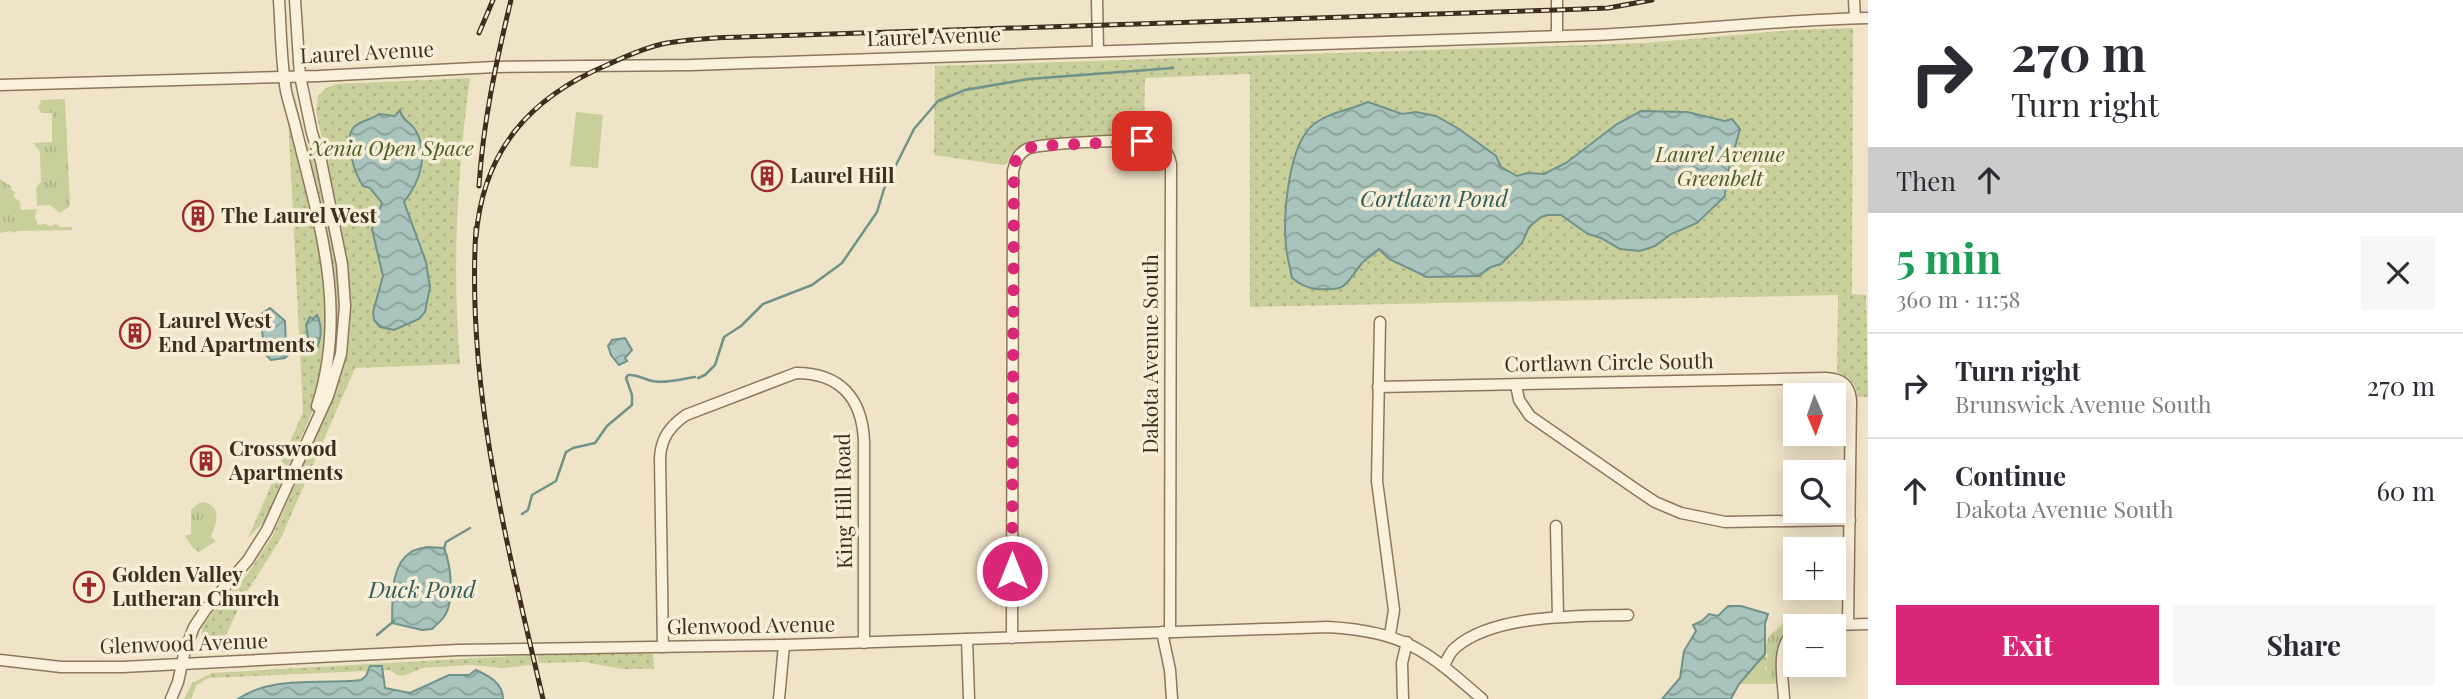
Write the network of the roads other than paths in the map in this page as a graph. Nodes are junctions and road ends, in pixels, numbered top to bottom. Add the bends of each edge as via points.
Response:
1 (279, 0) edge
2 (295, 0) edge
3 (1097, 0) edge
4 (1557, 0) edge
5 (1854, 0) edge
6 (1854, 18) junction
7 (1868, 18) edge
8 (1557, 36) junction
9 (1098, 50) junction
10 (285, 76) junction
11 (300, 76) junction
12 (0, 85) edge
13 (1380, 322) dead end
14 (1516, 385) junction
15 (1378, 387) junction
16 (301, 456) junction
17 (1850, 520) junction
18 (1556, 526) dead end
19 (1628, 615) dead end
20 (1558, 617) junction
21 (1848, 624) joint
22 (1868, 624) edge
23 (1166, 632) junction
24 (1390, 635) junction
25 (1012, 638) junction
26 (967, 639) junction
27 (1407, 642) junction
28 (864, 643) junction
29 (784, 645) junction
30 (663, 647) junction
31 (1783, 650) edge
32 (0, 660) edge
33 (182, 665) junction
34 (1444, 666) junction
35 (1783, 676) edge
36 (1783, 677) edge
37 (172, 699) edge
38 (779, 699) edge
39 (969, 699) edge
40 (1172, 699) edge
41 (1403, 699) edge
42 (1482, 699) edge
43 (1784, 699) edge

1 - 10 street
2 - 11 street
3 - 9 street
4 - 8 street
5 - 6 street
6 - 7 street, Laurel Avenue
6 - 8 street, Laurel Avenue
8 - 9 street, Laurel Avenue
9 - 11 street, Laurel Avenue
10 - 11 street, Laurel Avenue
10 - 12 street, Laurel Avenue
10 - 16 street via 324,246 332,303 322,392
11 - 16 street via 340,251 345,306 337,371
13 - 15 street
14 - 15 street, Cortlawn Circle South
14 - 17 street via 1530,416 1646,496 1681,513 1725,522
14 - 17 street, Cortlawn Circle South via 1842,381 1851,400
15 - 24 street via 1377,481 1394,610
16 - 33 street via 258,545 194,627
17 - 21 street
18 - 20 street
19 - 20 street
20 - 34 street via 1480,632 1453,650
21 - 22 street
23 - 24 street, Glenwood Avenue via 1328,627
23 - 25 street, Glenwood Avenue
23 - 25 street, Dakota Avenue South via 1171,164 1169,155 1157,144 1142,141 1028,148 1019,154 1013,171
23 - 40 street
24 - 27 street, Glenwood Avenue
25 - 26 street, Glenwood Avenue
26 - 28 street, Glenwood Avenue
26 - 39 street
27 - 34 street, Glenwood Avenue
27 - 41 street via 1402,663
28 - 29 street, Glenwood Avenue
28 - 30 street, King Hill Road via 861,416 837,383 824,376 796,373 686,415 670,428 661,445
29 - 30 street, Glenwood Avenue
29 - 38 street
30 - 33 street, Glenwood Avenue via 397,652
31 - 35 street
32 - 33 street, Glenwood Avenue via 61,667
33 - 37 street
34 - 42 street, Glenwood Avenue
36 - 43 street

